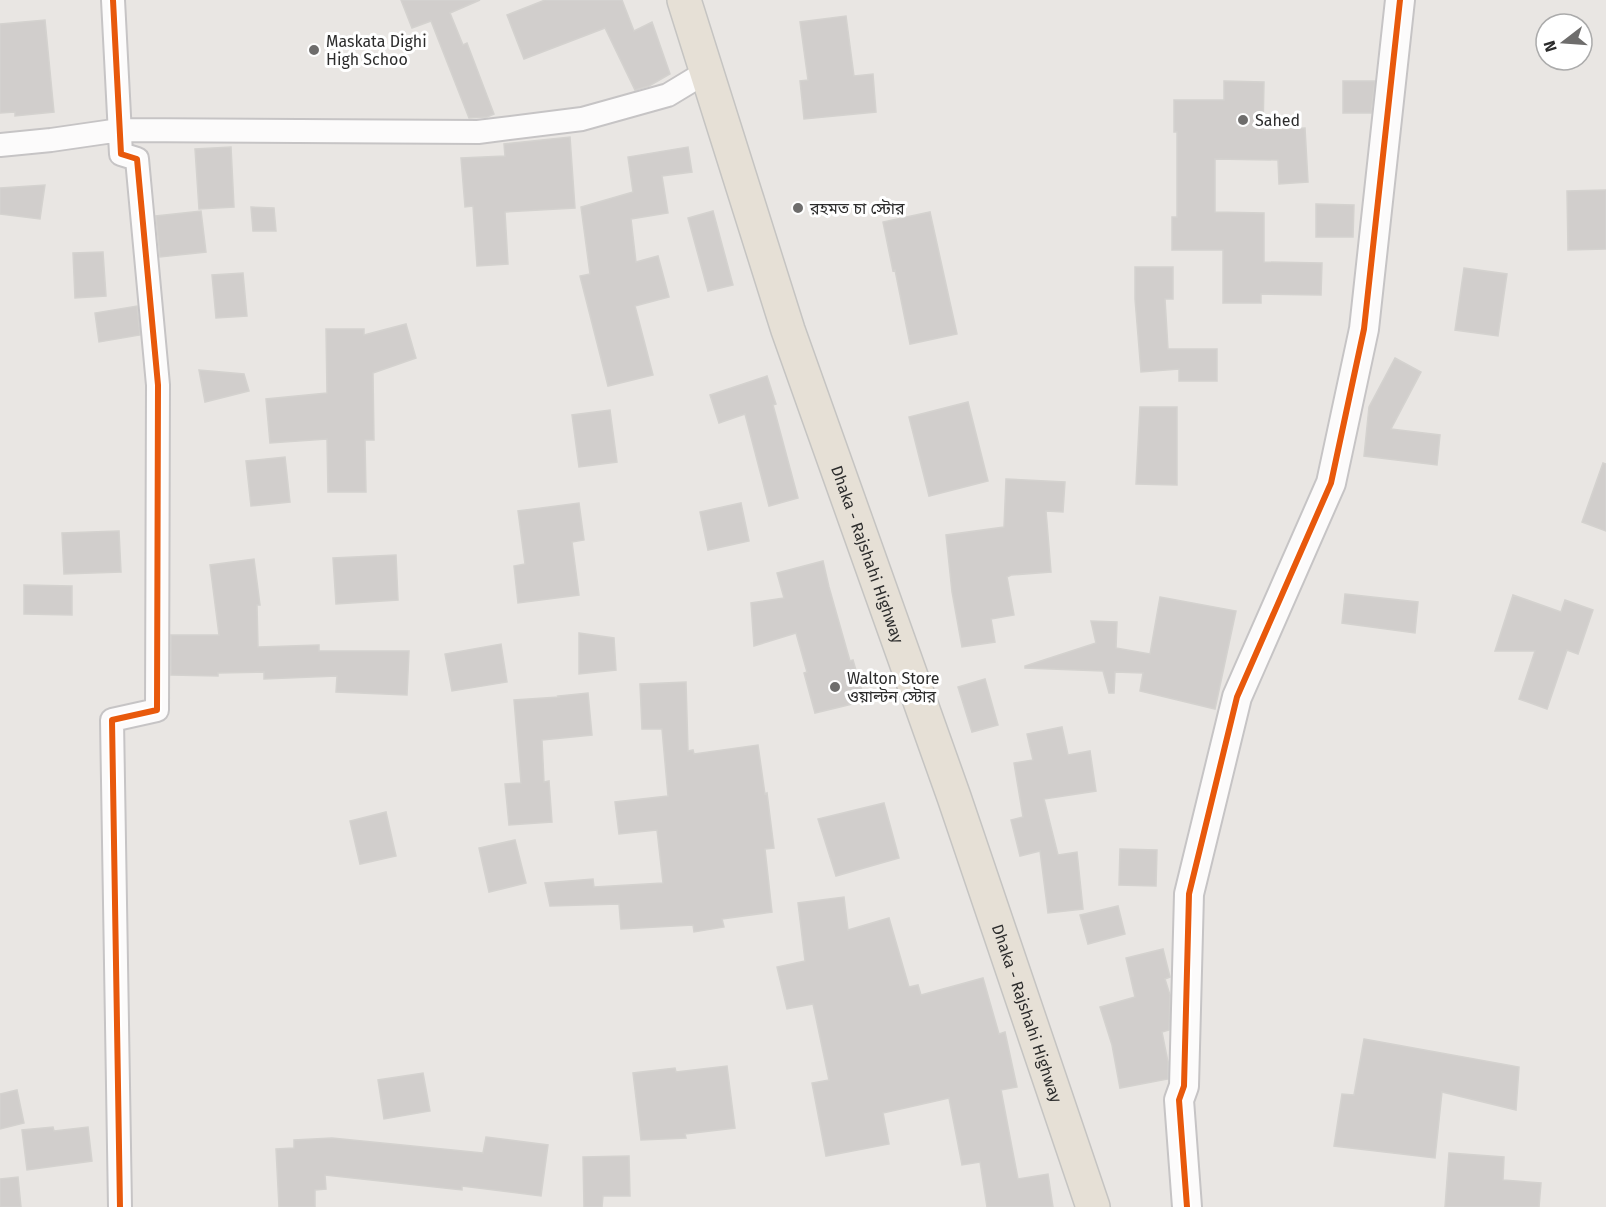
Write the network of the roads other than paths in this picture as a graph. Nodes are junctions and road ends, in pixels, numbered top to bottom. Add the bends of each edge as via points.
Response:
1 (112, 0) edge
2 (684, 0) edge
3 (1400, 0) edge
4 (706, 72) junction
5 (120, 130) junction
6 (0, 145) edge
7 (120, 1207) edge
8 (1093, 1207) edge
9 (1186, 1207) edge

1 - 5 street
2 - 4 highway, Dhaka - Rajshahi Highway
3 - 9 street via 1364,329 1331,483 1237,697 1189,894 1184,1086 1179,1100
4 - 5 street via 668,95 582,119 478,132
4 - 8 highway, Dhaka - Rajshahi Highway via 788,330 954,796
5 - 6 street
5 - 7 street via 121,154 137,159 158,385 157,710 112,720

